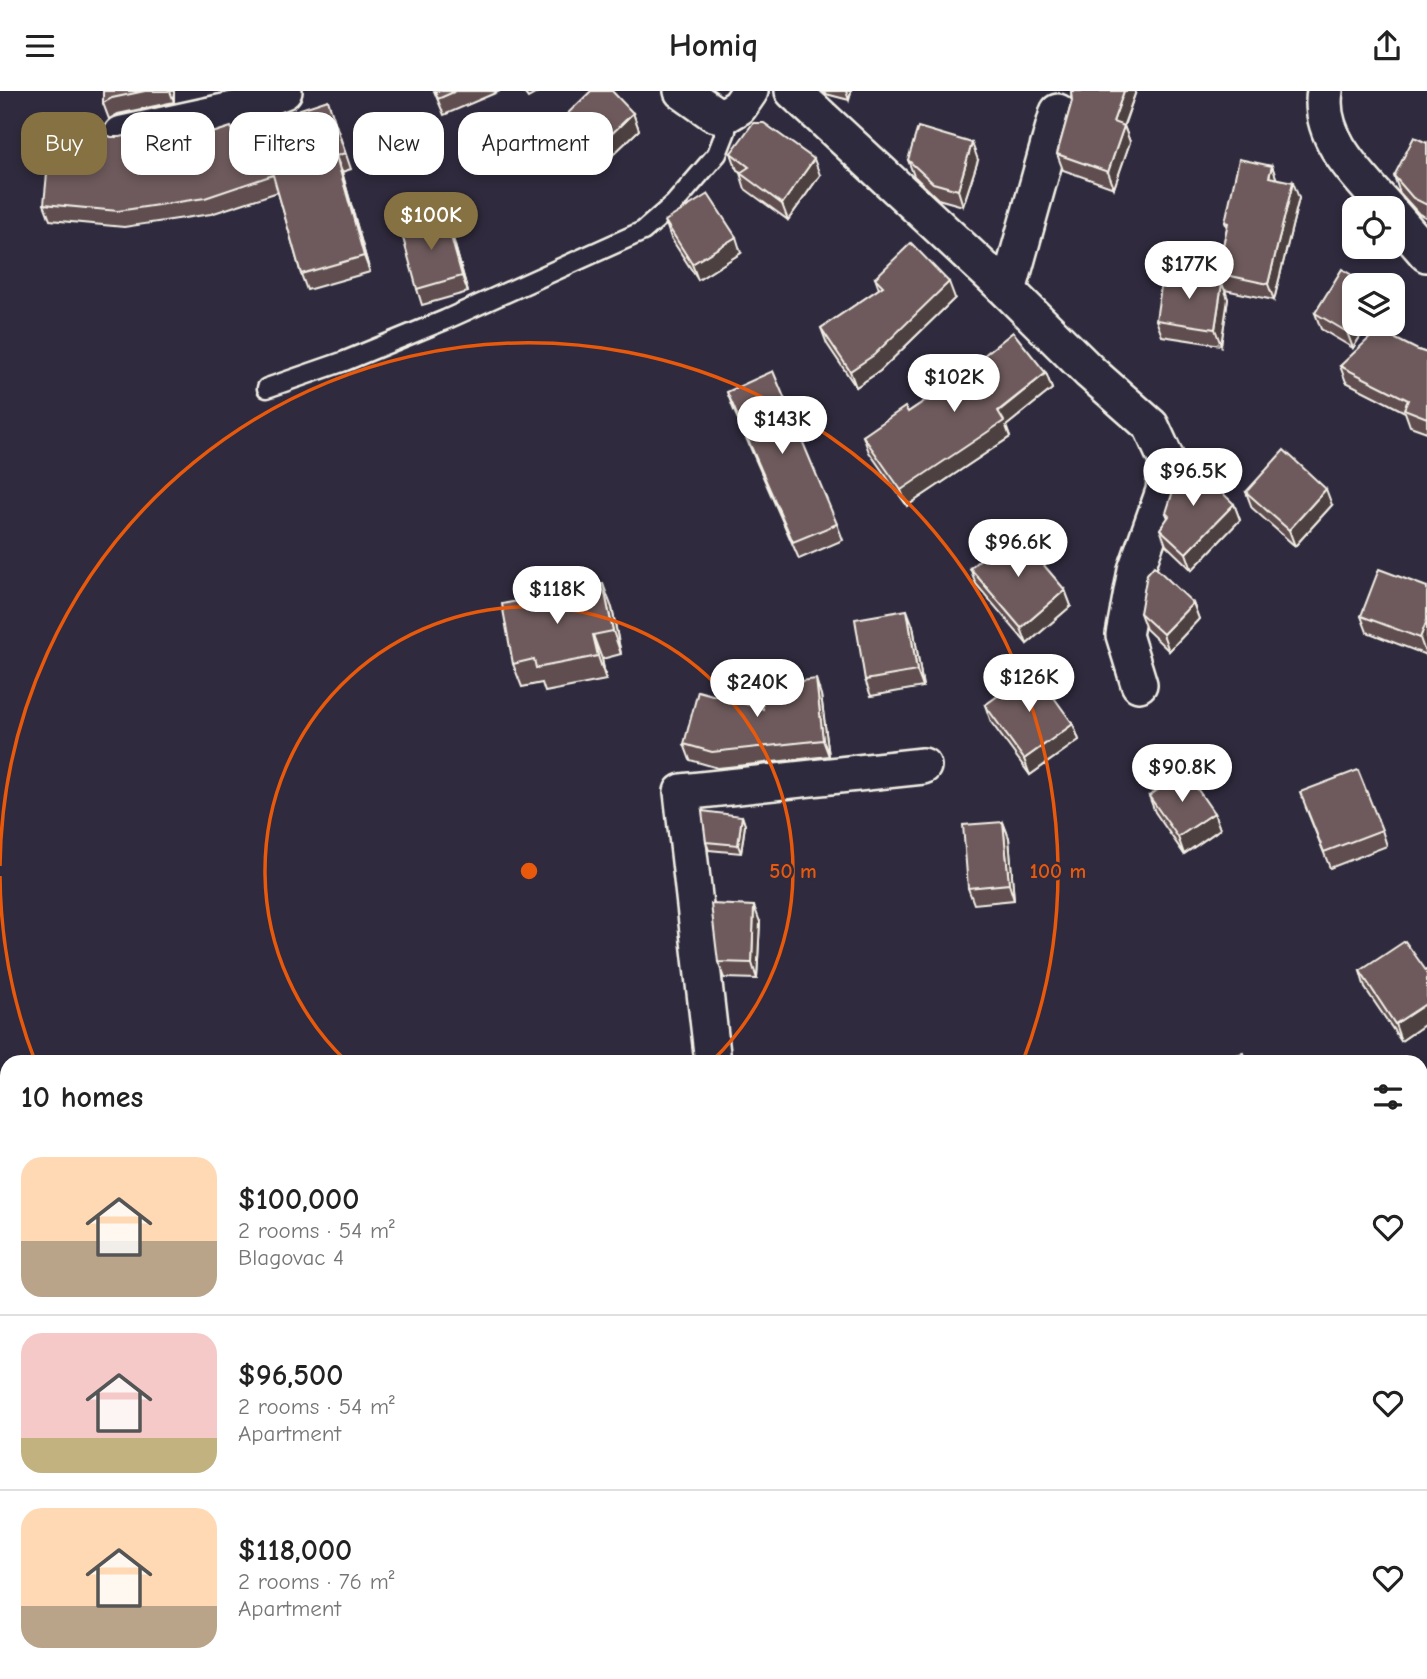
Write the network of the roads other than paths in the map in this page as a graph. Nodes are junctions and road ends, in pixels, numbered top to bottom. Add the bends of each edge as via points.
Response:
1 (284, 91) edge
2 (682, 91) edge
3 (750, 91) edge
4 (793, 91) edge
5 (1325, 91) edge
6 (1058, 113) dead end
7 (215, 115) edge
8 (724, 116) junction
9 (1376, 196) edge
10 (1405, 229) edge
11 (1427, 254) edge
12 (1008, 291) junction
13 (267, 388) dead end
14 (1139, 684) dead end
15 (923, 766) dead end
16 (712, 1055) edge

1 - 7 street
2 - 8 street
3 - 8 street via 739,107
4 - 12 street
5 - 9 street via 1329,125 1343,158
6 - 12 street
8 - 13 lane via 726,131 717,154 674,204 643,231 444,320
10 - 11 street
12 - 14 street via 1151,426 1167,461 1164,491 1136,570 1124,635
15 - 16 street via 682,792

